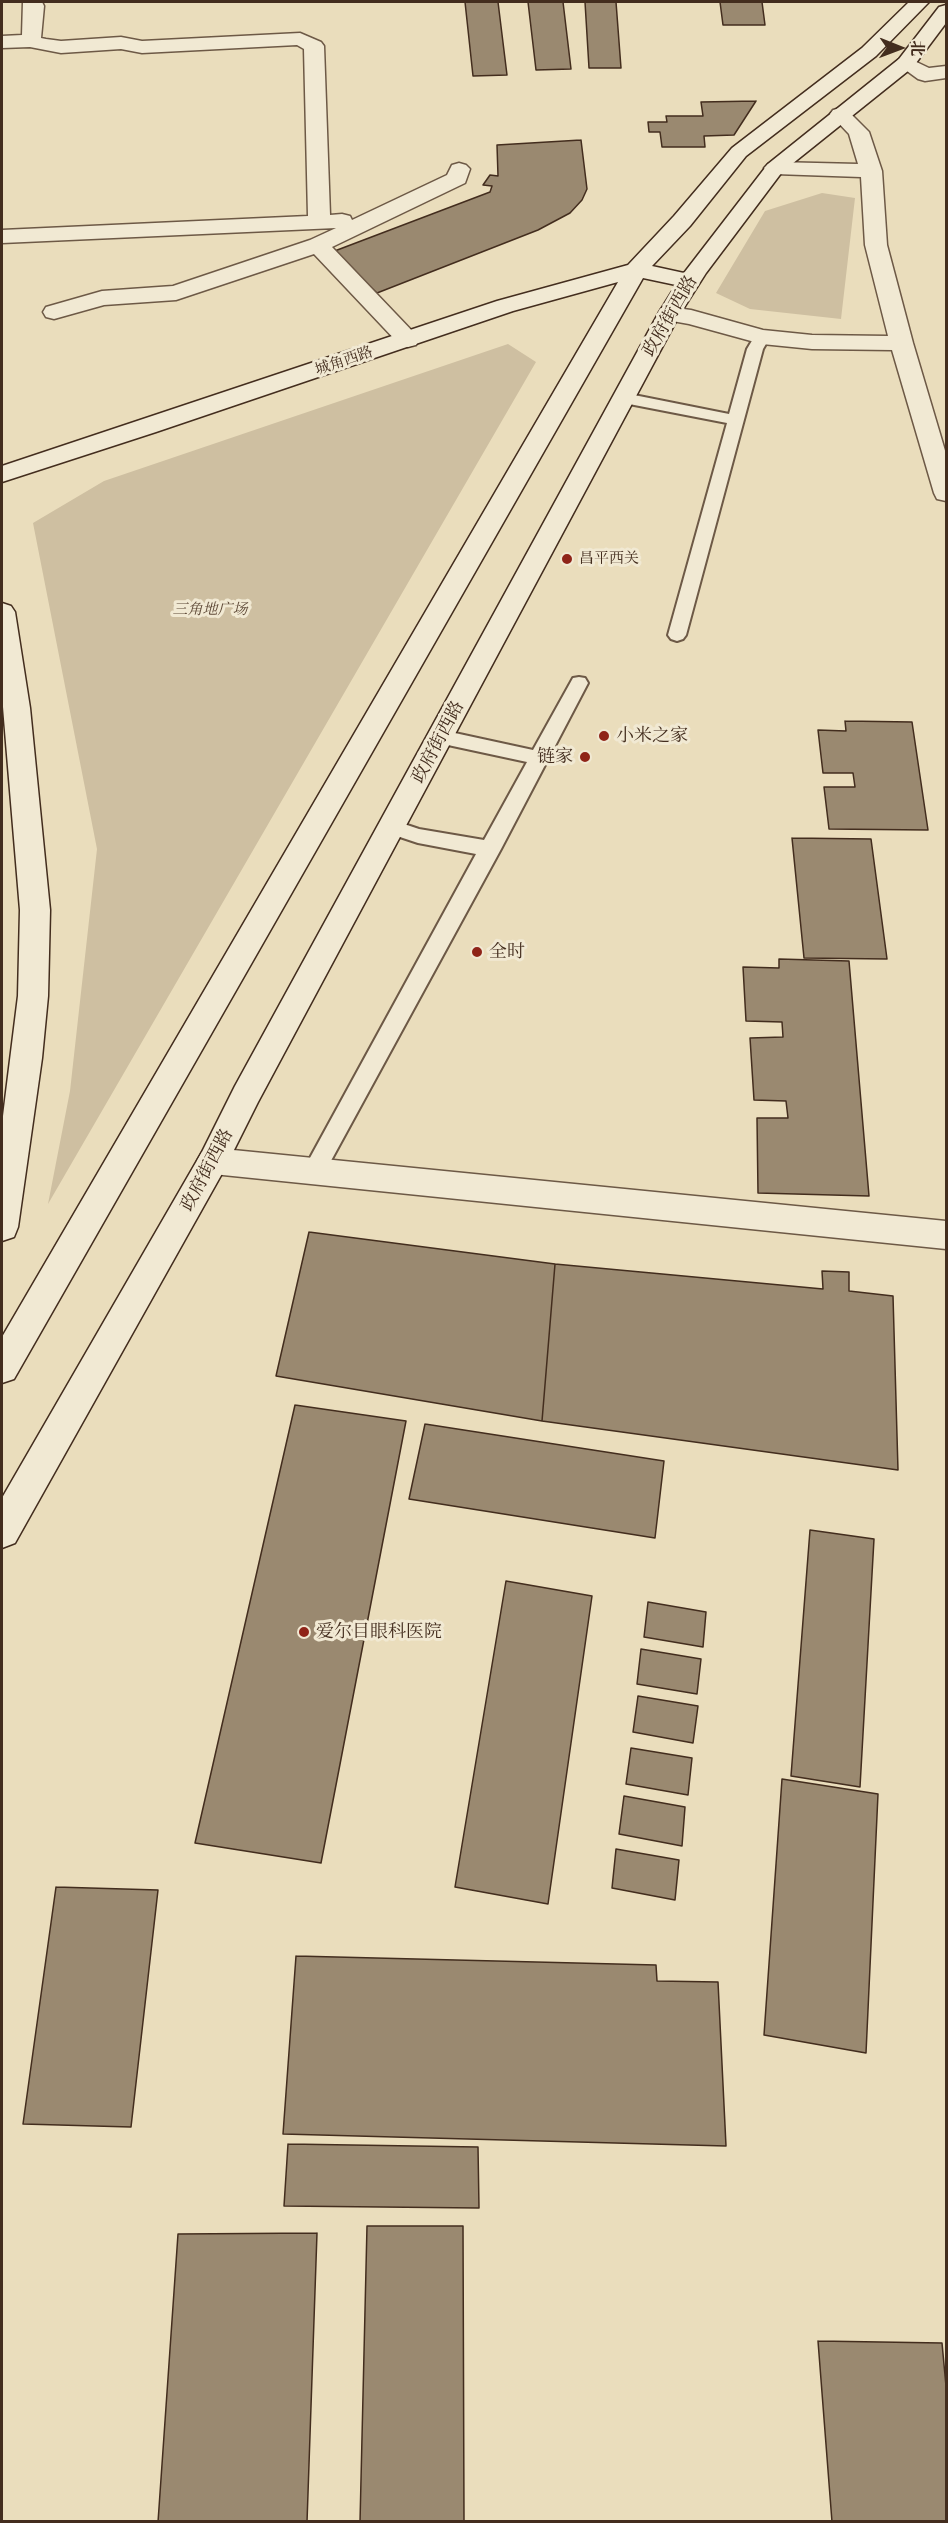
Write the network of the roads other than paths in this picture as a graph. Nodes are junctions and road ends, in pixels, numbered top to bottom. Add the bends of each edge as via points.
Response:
1 (32, 2) edge
2 (919, 2) edge
3 (946, 11) edge
4 (31, 41) junction
5 (2, 42) edge
6 (906, 63) junction
7 (946, 72) edge
8 (840, 114) junction
9 (776, 168) junction
10 (459, 169) dead end
11 (871, 171) junction
12 (318, 234) junction
13 (2, 237) edge
14 (636, 270) junction
15 (690, 281) junction
16 (54, 312) dead end
17 (669, 314) junction
18 (762, 337) junction
19 (408, 340) junction
20 (901, 343) junction
21 (624, 398) junction
22 (736, 420) junction
23 (2, 474) edge
24 (946, 493) edge
25 (2, 612) edge
26 (677, 635) dead end
27 (579, 683) dead end
28 (441, 737) junction
29 (540, 758) junction
30 (392, 827) junction
31 (491, 849) junction
32 (213, 1161) junction
33 (313, 1173) junction
34 (2, 1227) edge
35 (946, 1235) edge
36 (2, 1368) edge
37 (2, 1531) edge

1 - 4 street
2 - 14 street via 869,52 739,152
3 - 6 street, 政府街西路
4 - 5 street
4 - 12 street via 61,46 121,43 142,47 300,39 314,46
6 - 7 street via 925,75
6 - 8 street, 政府街西路
8 - 9 street, 政府街西路
8 - 11 street via 859,132
9 - 11 street
9 - 15 street, 政府街西路
10 - 12 street via 457,178 370,220
11 - 20 street via 876,245
12 - 13 street
12 - 16 street via 176,293 102,298
12 - 19 street
14 - 15 street, 城角西路
14 - 19 street, 城角西路 via 505,306
14 - 36 street
15 - 17 street, 政府街西路
17 - 18 street
17 - 21 street, 政府街西路
18 - 20 street
18 - 22 lane via 755,349
19 - 23 street, 城角西路
20 - 24 street
21 - 22 lane
21 - 28 street, 政府街西路
22 - 26 lane
25 - 34 street via 16,708 35,910 27,1058
27 - 29 lane
28 - 29 lane
28 - 30 street, 政府街西路
29 - 31 lane
30 - 31 lane via 418,836
30 - 32 street, 政府街西路
31 - 33 lane
32 - 33 street
32 - 37 street, 政府街西路
33 - 35 street

